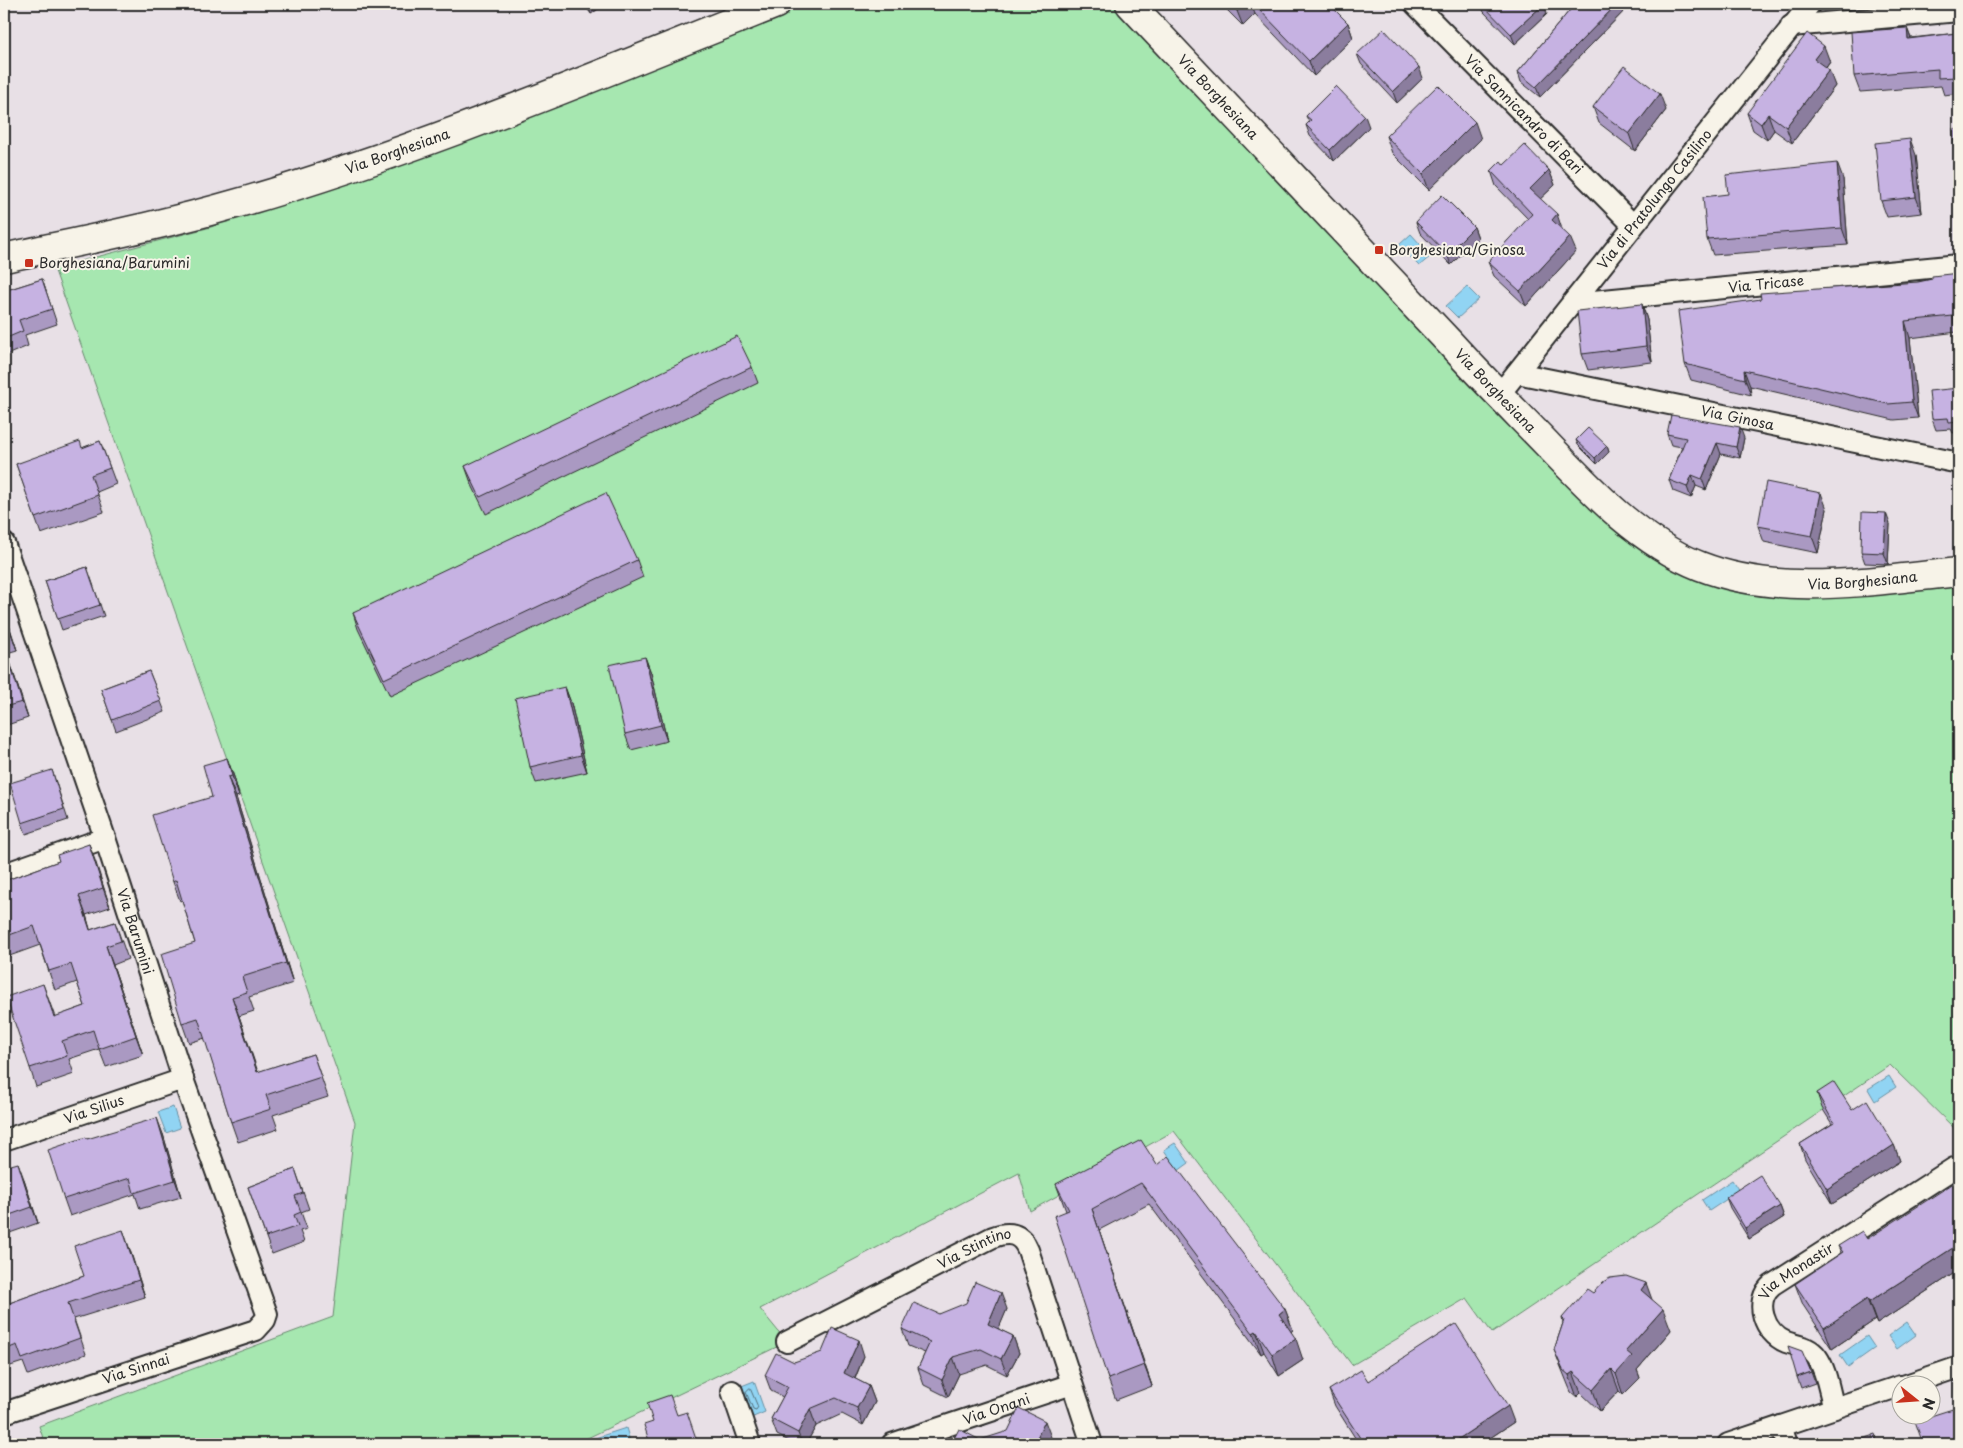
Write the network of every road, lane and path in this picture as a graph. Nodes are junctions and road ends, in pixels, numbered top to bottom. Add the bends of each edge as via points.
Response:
1 (776, 4) edge
2 (1130, 4) edge
3 (1415, 4) edge
4 (1810, 4) edge
5 (1959, 11) edge
6 (1791, 26) junction
7 (1633, 225) junction
8 (4, 258) edge
9 (1959, 265) edge
10 (1573, 302) junction
11 (1516, 373) junction
12 (1499, 395) junction
13 (1959, 463) edge
14 (4, 543) edge
15 (1959, 572) edge
16 (106, 838) junction
17 (4, 874) edge
18 (183, 1079) junction
19 (4, 1140) edge
20 (1954, 1168) dead end
21 (265, 1320) joint
22 (787, 1342) dead end
23 (1959, 1367) edge
24 (1932, 1376) edge
25 (1072, 1384) junction
26 (1890, 1390) edge
27 (732, 1391) dead end
28 (1834, 1408) junction
29 (4, 1413) edge
30 (1784, 1435) edge
31 (750, 1444) edge
32 (892, 1444) edge
33 (1092, 1444) edge
34 (1728, 1444) edge

1 - 8 street, Via Borghesiana via 514,108 319,178 178,219
2 - 12 street, Via Borghesiana
3 - 7 street, Via Sannicandro di Bari
4 - 6 street, Via di Pratolungo Casilino
5 - 6 street
6 - 7 street, Via di Pratolungo Casilino
7 - 10 street, Via di Pratolungo Casilino
9 - 10 street, Via Tricase
10 - 11 street, Via di Pratolungo Casilino
11 - 12 street, Via di Pratolungo Casilino
11 - 13 street, Via Ginosa
12 - 15 street, Via Borghesiana via 1623,517 1666,549 1700,566 1752,580 1802,584
14 - 16 street, Via Barumini
16 - 17 street
16 - 18 street, Via Barumini
18 - 19 street, Via Silius
18 - 21 street, Via Barumini via 265,1307
20 - 28 street, Via Monastir via 1764,1292 1761,1308 1767,1323 1781,1338 1809,1349 1817,1357
21 - 29 street, Via Sinnai via 256,1330
22 - 25 street, Via Stintino via 993,1237 1009,1233 1018,1236 1028,1250
23 - 24 street
25 - 32 street, Via Onani
25 - 33 street, Via Stintino
26 - 28 street
27 - 31 street
28 - 30 street
30 - 34 street

